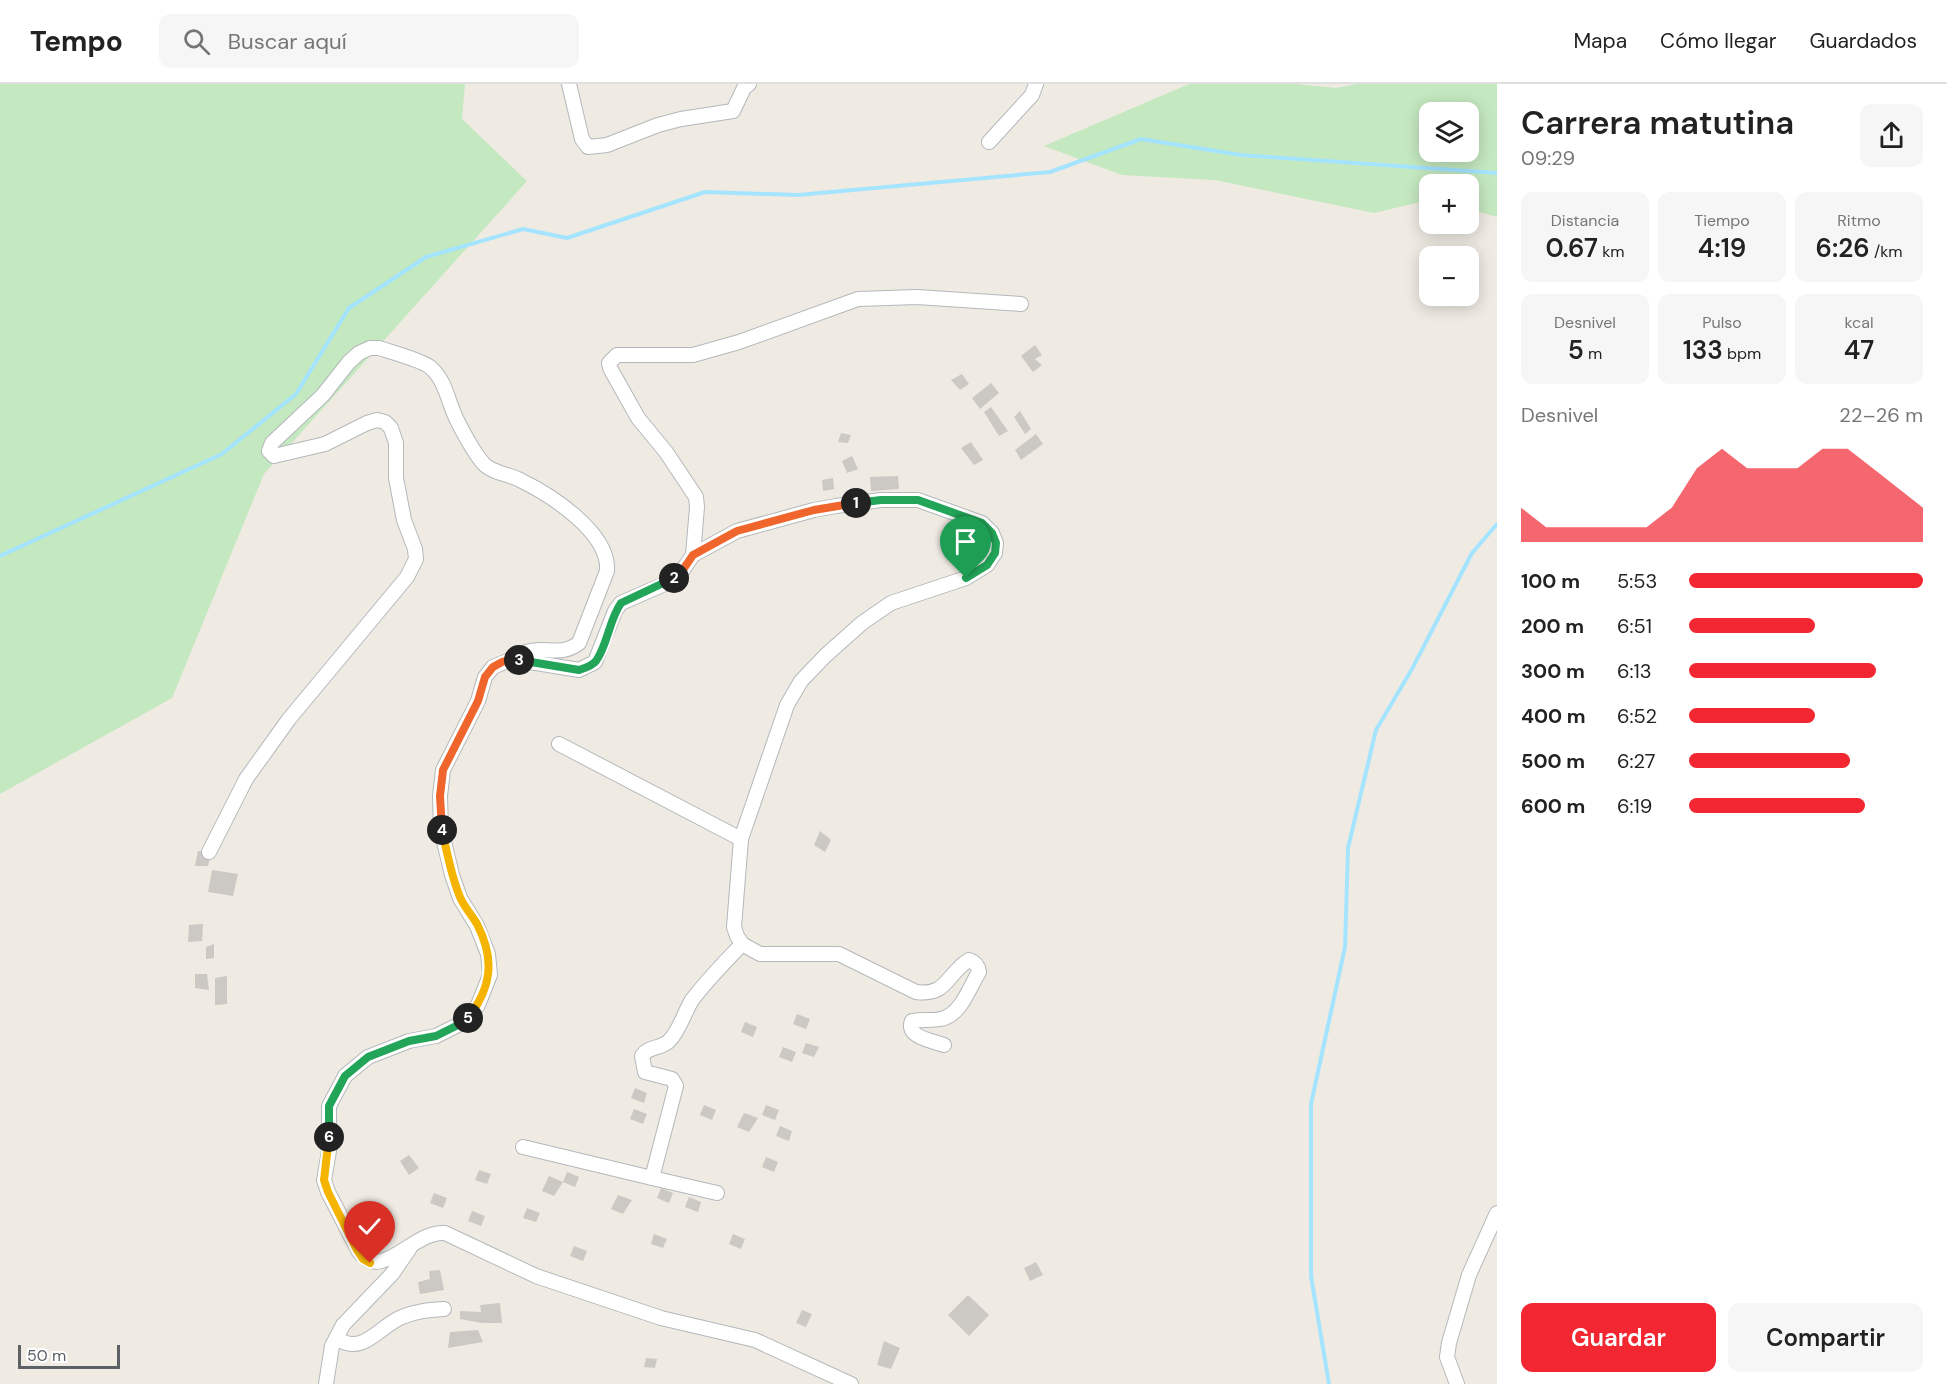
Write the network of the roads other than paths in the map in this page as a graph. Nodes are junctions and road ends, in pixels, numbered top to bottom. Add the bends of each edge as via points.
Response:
1 (569, 84) edge
2 (749, 84) edge
3 (1036, 84) edge
4 (989, 142) dead end
5 (1022, 304) dead end
6 (693, 555) junction
7 (512, 659) junction
8 (559, 744) dead end
9 (741, 839) junction
10 (209, 852) dead end
11 (742, 944) junction
12 (944, 1045) dead end
13 (523, 1147) dead end
14 (652, 1178) junction
15 (717, 1193) dead end
16 (1497, 1213) edge
17 (415, 1242) junction
18 (444, 1309) dead end
19 (336, 1338) junction
20 (326, 1384) edge
21 (851, 1384) edge
22 (1457, 1384) edge

1 - 2 street via 582,139 588,147 608,145 681,119 733,111
3 - 4 street via 1032,95
5 - 6 street via 917,297 858,299 693,355 617,355 609,363 610,368 638,418 696,497
6 - 7 street via 668,583 621,603 595,662 587,668 570,669
6 - 9 street via 737,531 814,510 881,500 918,500 982,523 996,543 987,565 966,578 891,603 862,623 801,681 787,705
7 - 10 street via 527,651 561,651 579,643 607,572 603,551 572,511 520,479 483,464 454,414 442,381 429,366 379,348 359,353 323,395 272,443 269,451 274,456 324,444 367,423 385,422 396,443 396,478 416,559 407,577 289,719 246,778
7 - 17 street via 493,667 485,677 478,701 443,770 440,796 441,828 452,875 488,954 490,975 478,1005 466,1021 436,1036 409,1041 368,1057 345,1076 329,1106 329,1151 324,1180 357,1250 363,1259 379,1263
8 - 9 street
9 - 11 street via 734,927
11 - 12 street via 760,954 839,954 916,992 928,994 945,985 962,964 974,961 979,972 956,1012 938,1020 912,1021 910,1026 915,1035
11 - 14 street via 691,1002 670,1040 642,1056 645,1072 672,1079 676,1086
13 - 14 street
14 - 15 street
16 - 22 street via 1469,1275 1449,1342 1447,1357
17 - 19 street
17 - 21 street via 430,1234 445,1233 536,1276 661,1318 754,1340
18 - 19 street via 400,1317 356,1345
19 - 20 street

